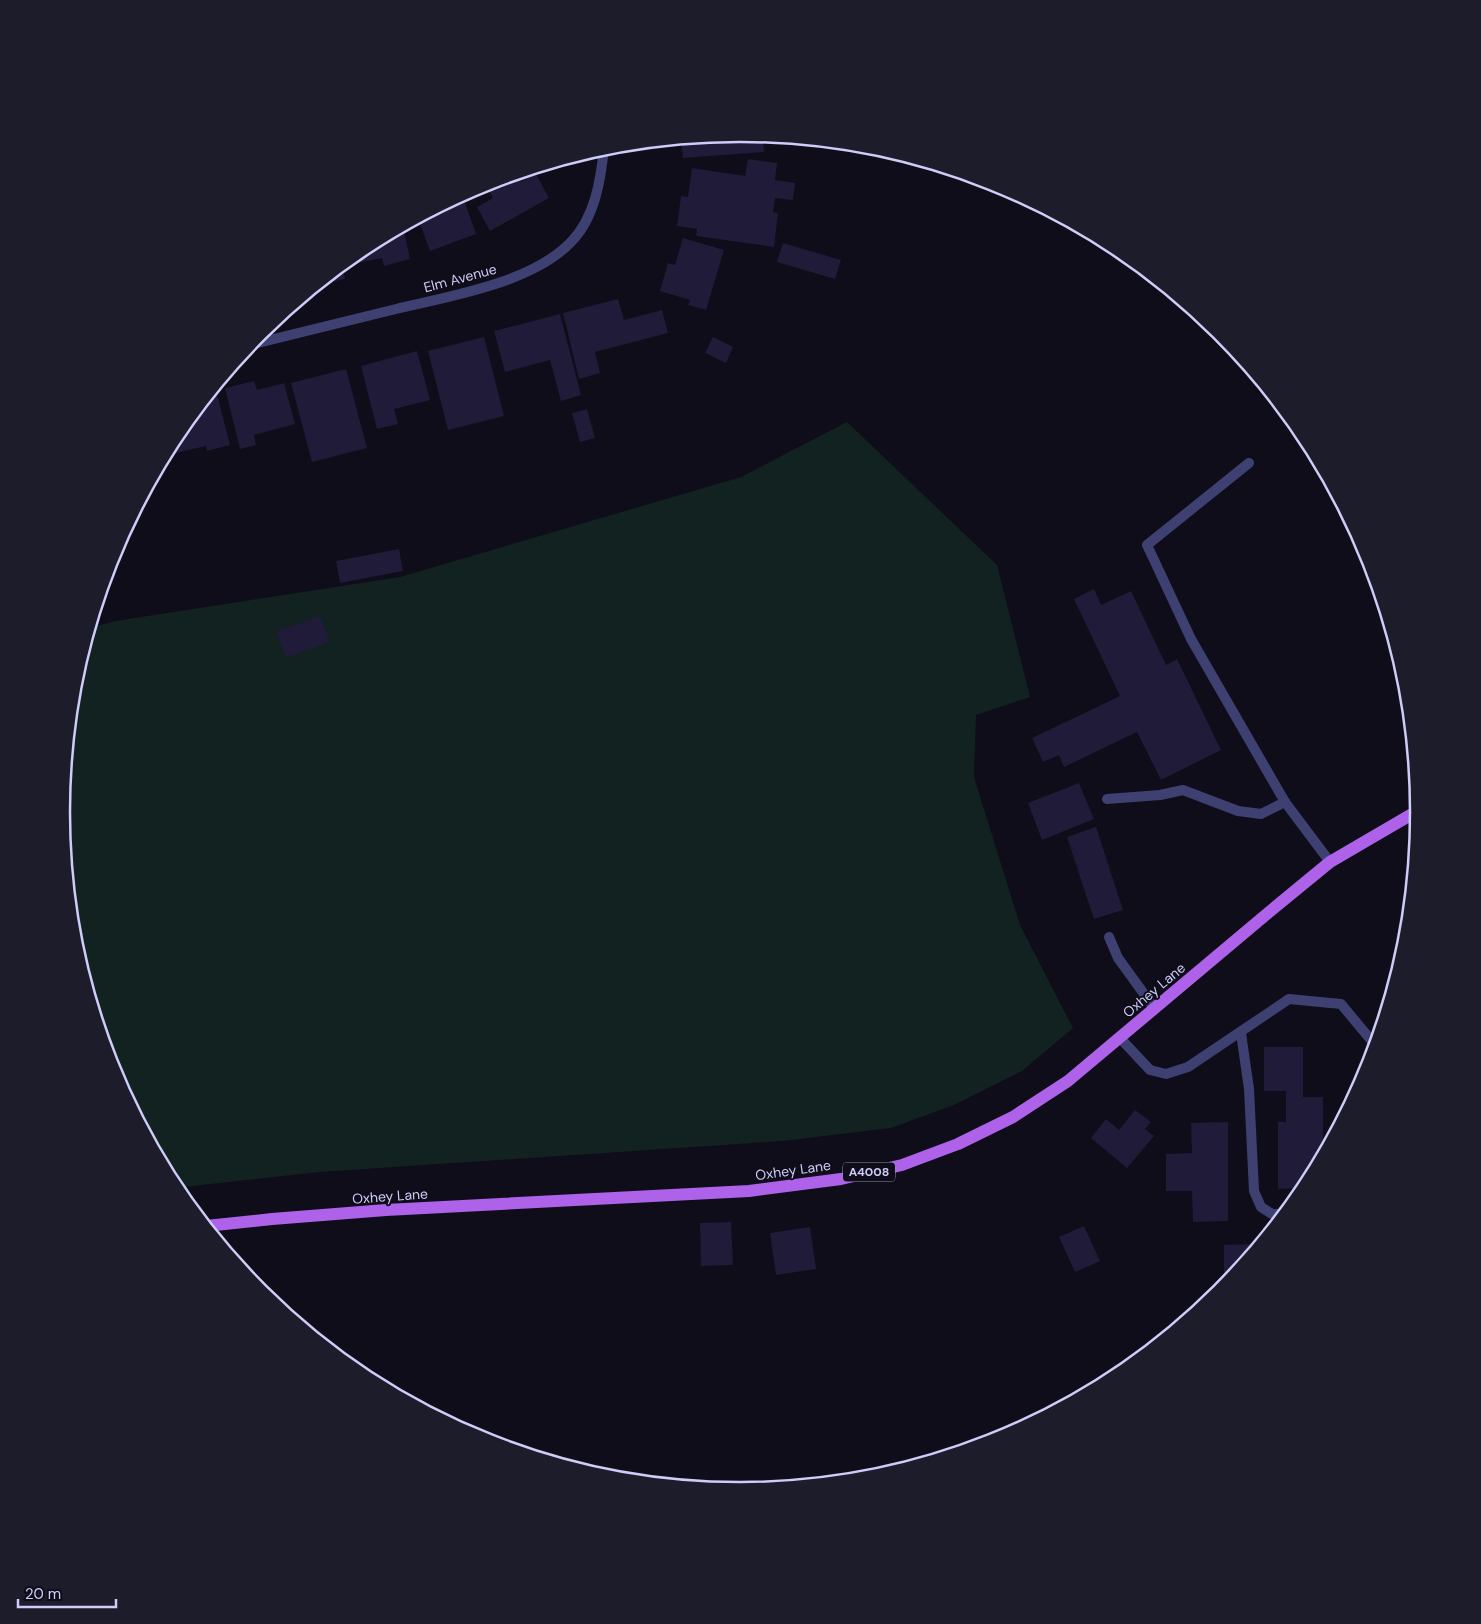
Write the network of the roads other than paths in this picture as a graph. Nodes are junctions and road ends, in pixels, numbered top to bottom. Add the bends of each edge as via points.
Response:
1 (603, 156) edge
2 (263, 342) edge
3 (1249, 463) dead end
4 (1107, 800) dead end
5 (1285, 802) junction
6 (1411, 815) edge
7 (1330, 862) junction
8 (1109, 937) dead end
9 (1155, 1008) junction
10 (1241, 1033) junction
11 (1120, 1038) junction
12 (1371, 1040) edge
13 (1276, 1214) edge
14 (213, 1225) edge

1 - 2 street, Elm Avenue via 601,176 584,225 572,242 529,270 489,286
3 - 5 street via 1147,545 1191,639
4 - 5 street via 1183,790 1238,811 1261,814
5 - 7 street
6 - 7 main road, Oxhey Lane / A4008
7 - 9 main road, Oxhey Lane / A4008
8 - 9 street via 1118,958
9 - 11 main road, Oxhey Lane / A4008
10 - 11 street via 1188,1067 1166,1074 1150,1070
10 - 12 street via 1288,1000 1341,1004
10 - 13 street via 1249,1089 1254,1191 1261,1207
11 - 14 main road, Oxhey Lane / A4008 via 1068,1081 1013,1117 958,1144 920,1158 841,1179 749,1191 386,1210

